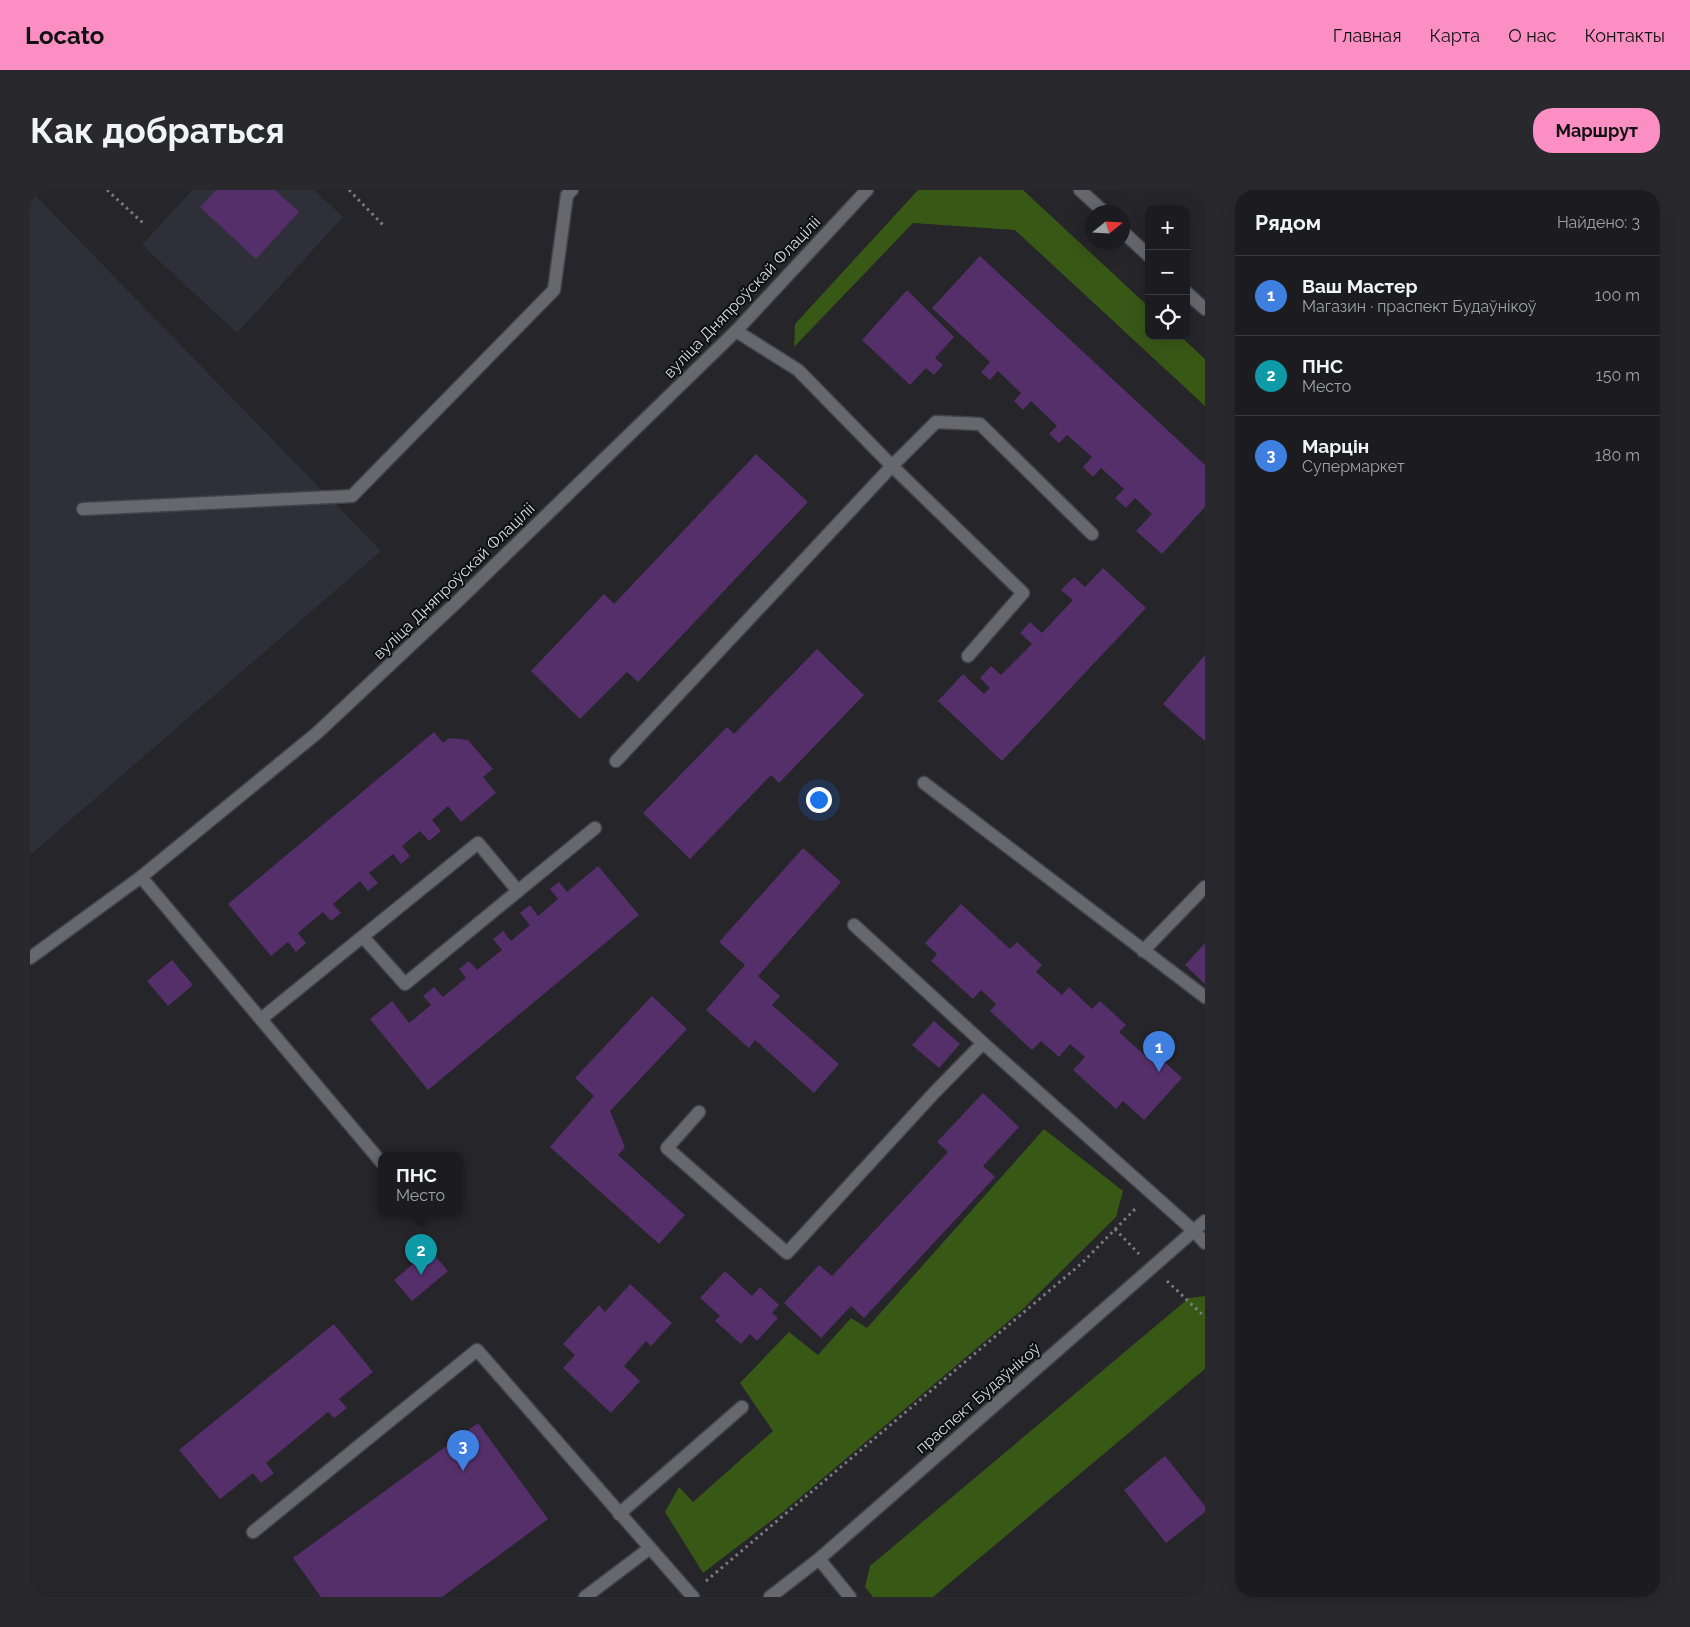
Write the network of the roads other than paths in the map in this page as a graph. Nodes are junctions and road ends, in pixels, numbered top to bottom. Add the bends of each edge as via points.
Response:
1 (572, 190) edge
2 (867, 190) edge
3 (1080, 190) edge
4 (1096, 205) edge
5 (1130, 238) edge
6 (1145, 252) edge
7 (1189, 295) edge
8 (1205, 310) edge
9 (736, 331) junction
10 (892, 466) junction
11 (82, 509) dead end
12 (1092, 534) dead end
13 (968, 656) dead end
14 (616, 761) dead end
15 (924, 783) dead end
16 (595, 828) dead end
17 (142, 878) junction
18 (1205, 887) edge
19 (518, 891) junction
20 (854, 925) dead end
21 (363, 937) junction
22 (1143, 951) junction
23 (30, 958) edge
24 (1205, 998) edge
25 (261, 1019) junction
26 (983, 1043) junction
27 (699, 1112) dead end
28 (378, 1158) edge
29 (1205, 1221) edge
30 (1194, 1231) junction
31 (1205, 1243) edge
32 (742, 1407) dead end
33 (619, 1514) junction
34 (253, 1532) dead end
35 (650, 1548) junction
36 (819, 1558) junction
37 (690, 1594) edge
38 (585, 1597) edge
39 (770, 1597) edge
40 (850, 1597) edge

1 - 11 street via 567,195 554,290 352,496
2 - 9 street, вуліца Дняпроўскай Флаціліі
3 - 4 street
5 - 6 street
7 - 8 street
9 - 10 street via 798,370
9 - 17 street, вуліца Дняпроўскай Флаціліі via 317,733
10 - 12 street via 936,422 980,424
10 - 13 street via 1024,593
10 - 14 street
15 - 22 street
16 - 19 street
17 - 23 street, вуліца Дняпроўскай Флаціліі
17 - 25 street
18 - 22 street
19 - 21 street via 405,984
19 - 21 street via 478,843
20 - 26 street
21 - 25 street
22 - 24 street
25 - 28 street
26 - 27 street via 787,1253 667,1148
26 - 30 street
29 - 30 street, праспект Будаўнікоў
30 - 31 street
30 - 36 street, праспект Будаўнікоў
32 - 33 street
33 - 34 street via 477,1350
33 - 35 street
35 - 37 street
35 - 38 street
36 - 39 street, праспект Будаўнікоў
36 - 40 street

